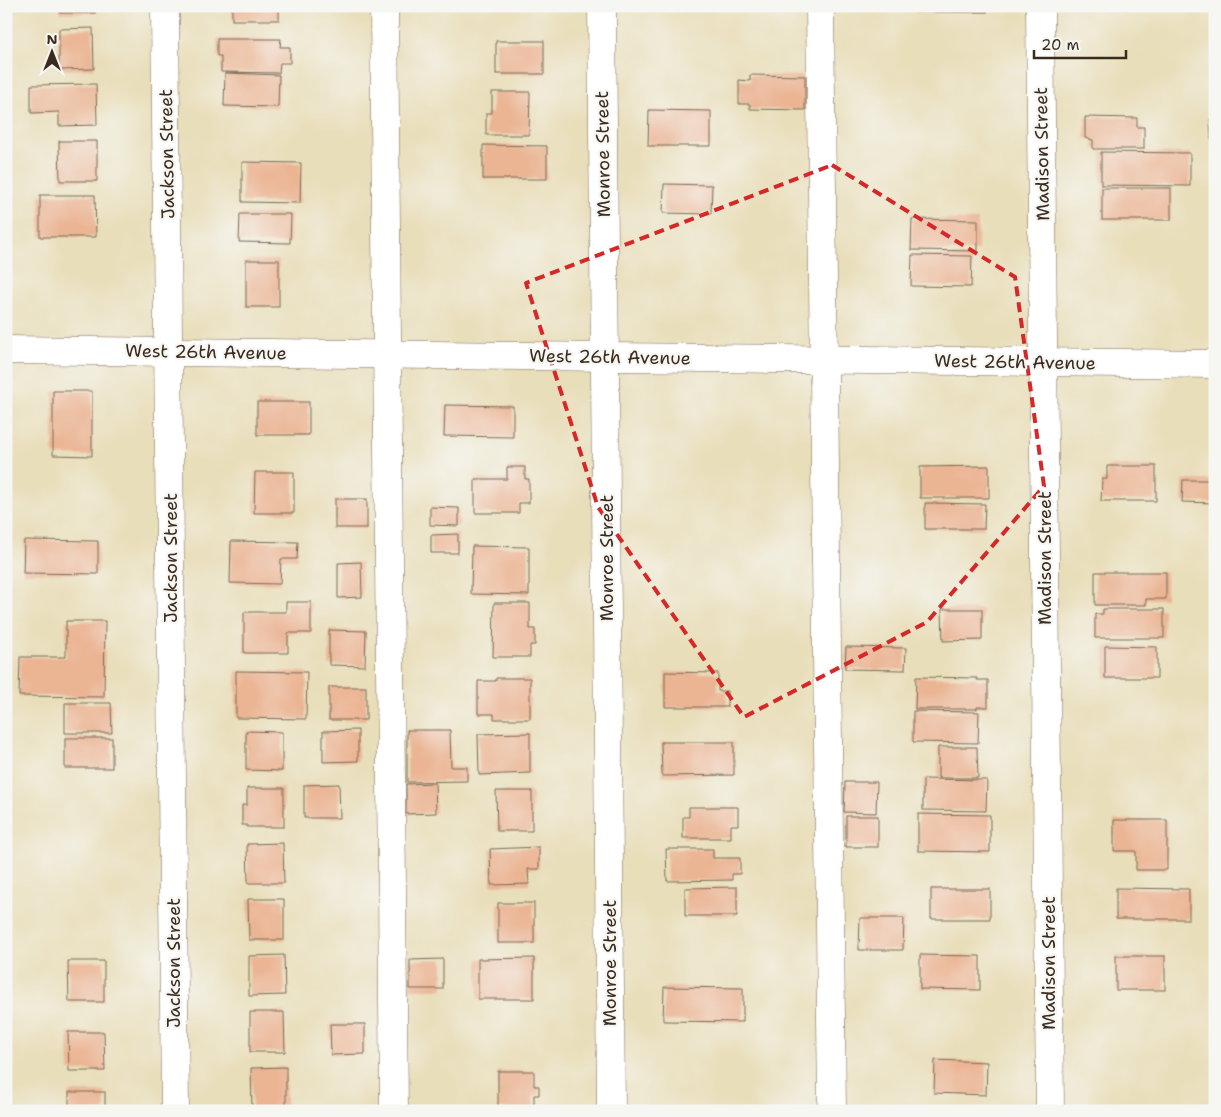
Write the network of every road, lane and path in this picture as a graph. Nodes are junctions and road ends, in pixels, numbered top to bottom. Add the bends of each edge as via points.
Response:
1 (165, 6) edge
2 (384, 6) edge
3 (602, 6) edge
4 (820, 6) edge
5 (1040, 6) edge
6 (6, 350) edge
7 (170, 352) junction
8 (388, 354) junction
9 (605, 357) junction
10 (824, 360) junction
11 (1044, 362) junction
12 (1215, 364) edge
13 (175, 1111) edge
14 (394, 1111) edge
15 (611, 1111) edge
16 (832, 1111) edge
17 (1050, 1111) edge

1 - 7 street, Jackson Street
2 - 8 street
3 - 9 street, Monroe Street
4 - 10 street
5 - 11 street, Madison Street
6 - 7 street, West 26th Avenue
7 - 8 street, West 26th Avenue
7 - 13 street, Jackson Street
8 - 9 street, West 26th Avenue
8 - 14 street
9 - 10 street, West 26th Avenue
9 - 15 street, Monroe Street
10 - 11 street, West 26th Avenue
10 - 16 street
11 - 12 street, West 26th Avenue
11 - 17 street, Madison Street

